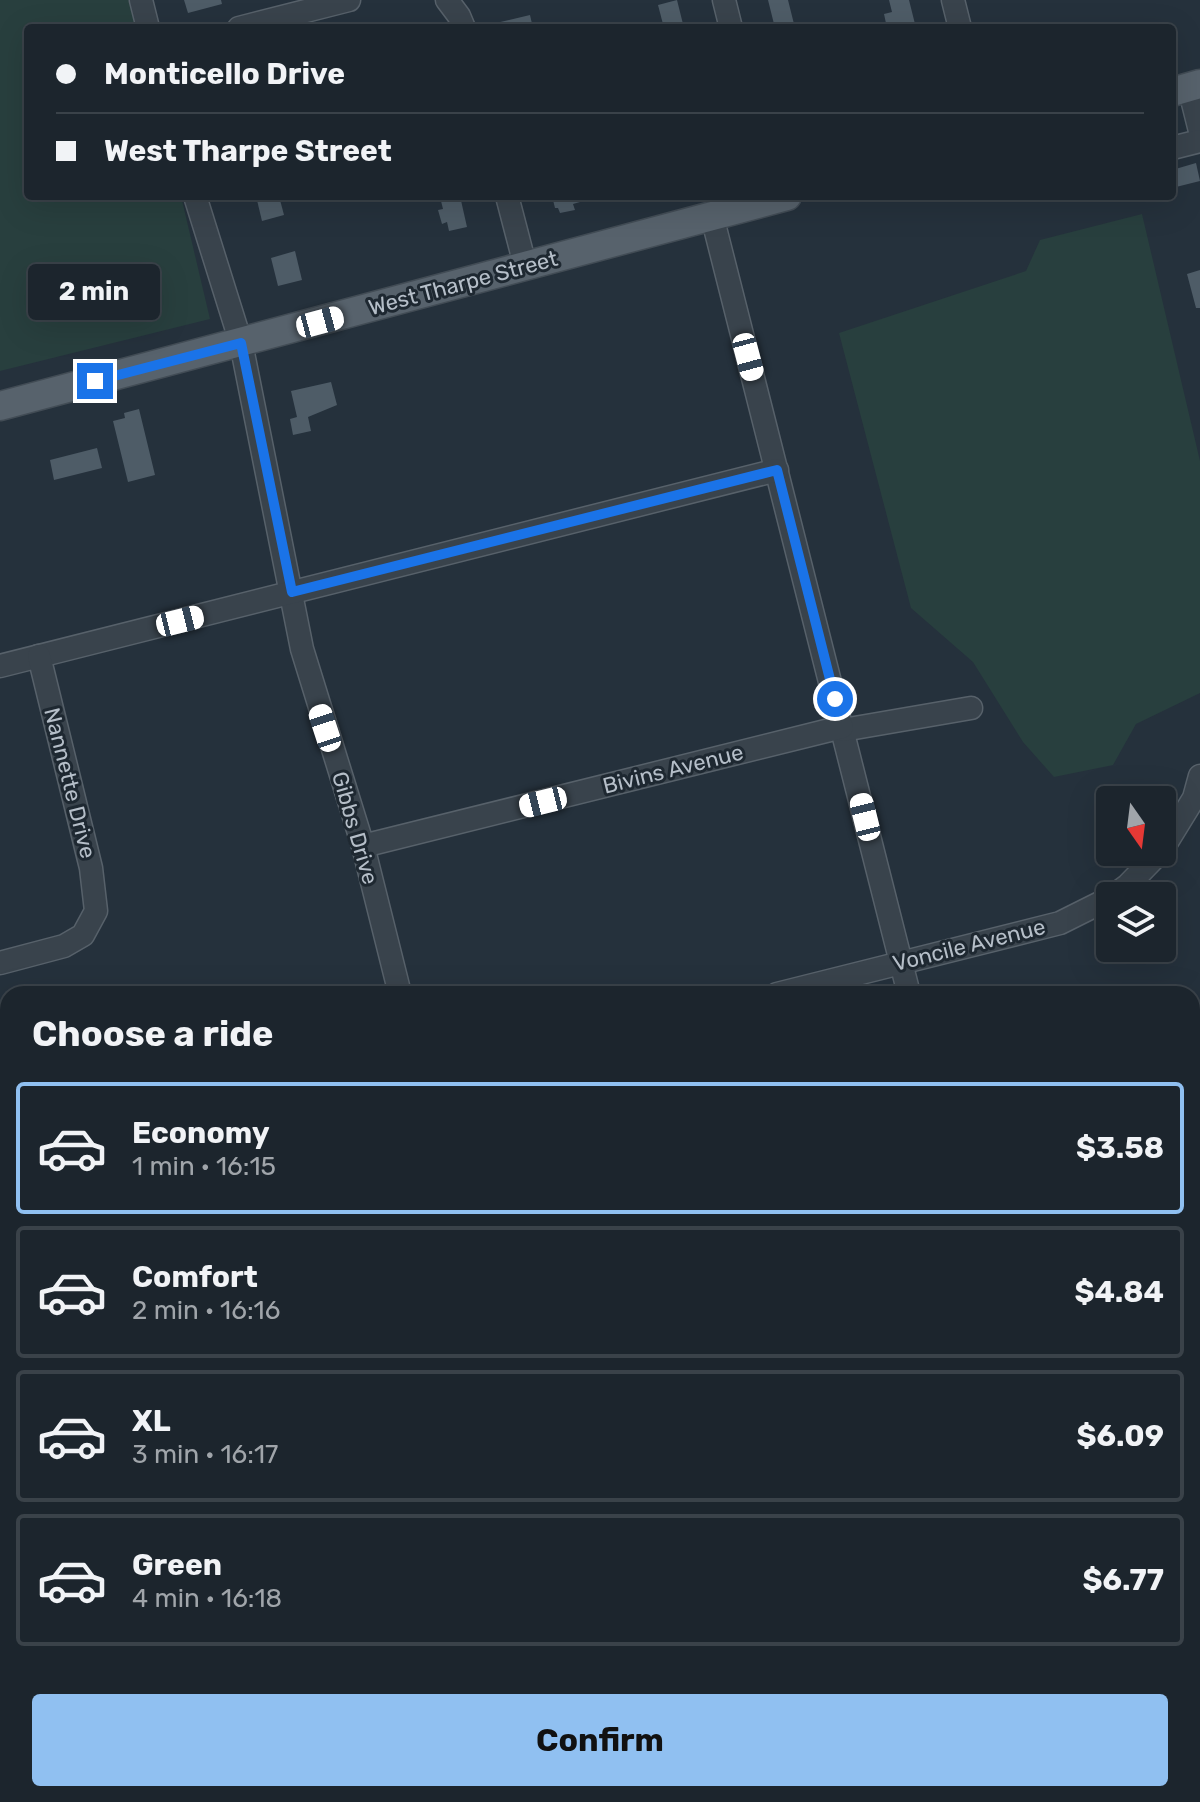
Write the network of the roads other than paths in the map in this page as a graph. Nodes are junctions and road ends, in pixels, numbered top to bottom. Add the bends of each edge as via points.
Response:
1 (141, 0) edge
2 (349, 0) edge
3 (447, 0) edge
4 (724, 0) edge
5 (953, 0) edge
6 (147, 24) edge
7 (255, 24) edge
8 (462, 24) edge
9 (730, 24) edge
10 (959, 24) edge
11 (1187, 87) edge
12 (1200, 128) edge
13 (1200, 141) edge
14 (1176, 147) edge
15 (196, 200) edge
16 (508, 200) edge
17 (768, 200) edge
18 (712, 216) junction
19 (525, 265) junction
20 (241, 343) junction
21 (0, 406) edge
22 (777, 470) junction
23 (292, 592) junction
24 (39, 656) junction
25 (0, 666) edge
26 (971, 708) dead end
27 (843, 728) junction
28 (1199, 781) edge
29 (1176, 830) edge
30 (363, 846) junction
31 (1146, 866) edge
32 (1131, 882) edge
33 (1096, 905) edge
34 (901, 962) junction
35 (0, 963) edge
36 (398, 986) edge
37 (808, 986) edge
38 (907, 986) edge

1 - 6 street
2 - 7 street
3 - 8 street
4 - 9 street
5 - 10 street
11 - 12 street
13 - 14 street
15 - 20 street, Gibbs Drive
16 - 19 street
17 - 18 main road, West Tharpe Street
18 - 19 main road, West Tharpe Street
18 - 22 street
19 - 20 main road, West Tharpe Street
20 - 21 main road, West Tharpe Street
20 - 23 street, Gibbs Drive
22 - 23 street
22 - 27 street
23 - 24 street
23 - 30 street, Gibbs Drive via 315,698
24 - 25 street
24 - 35 street, Nannette Drive via 91,868 96,911 83,935 64,946
26 - 27 street, Bivins Avenue
27 - 30 street, Bivins Avenue
27 - 34 street
28 - 29 street, Voncile Avenue
30 - 36 street, Gibbs Drive
31 - 32 street, Voncile Avenue
33 - 34 street, Voncile Avenue via 1060,923
34 - 37 street, Voncile Avenue
34 - 38 street

